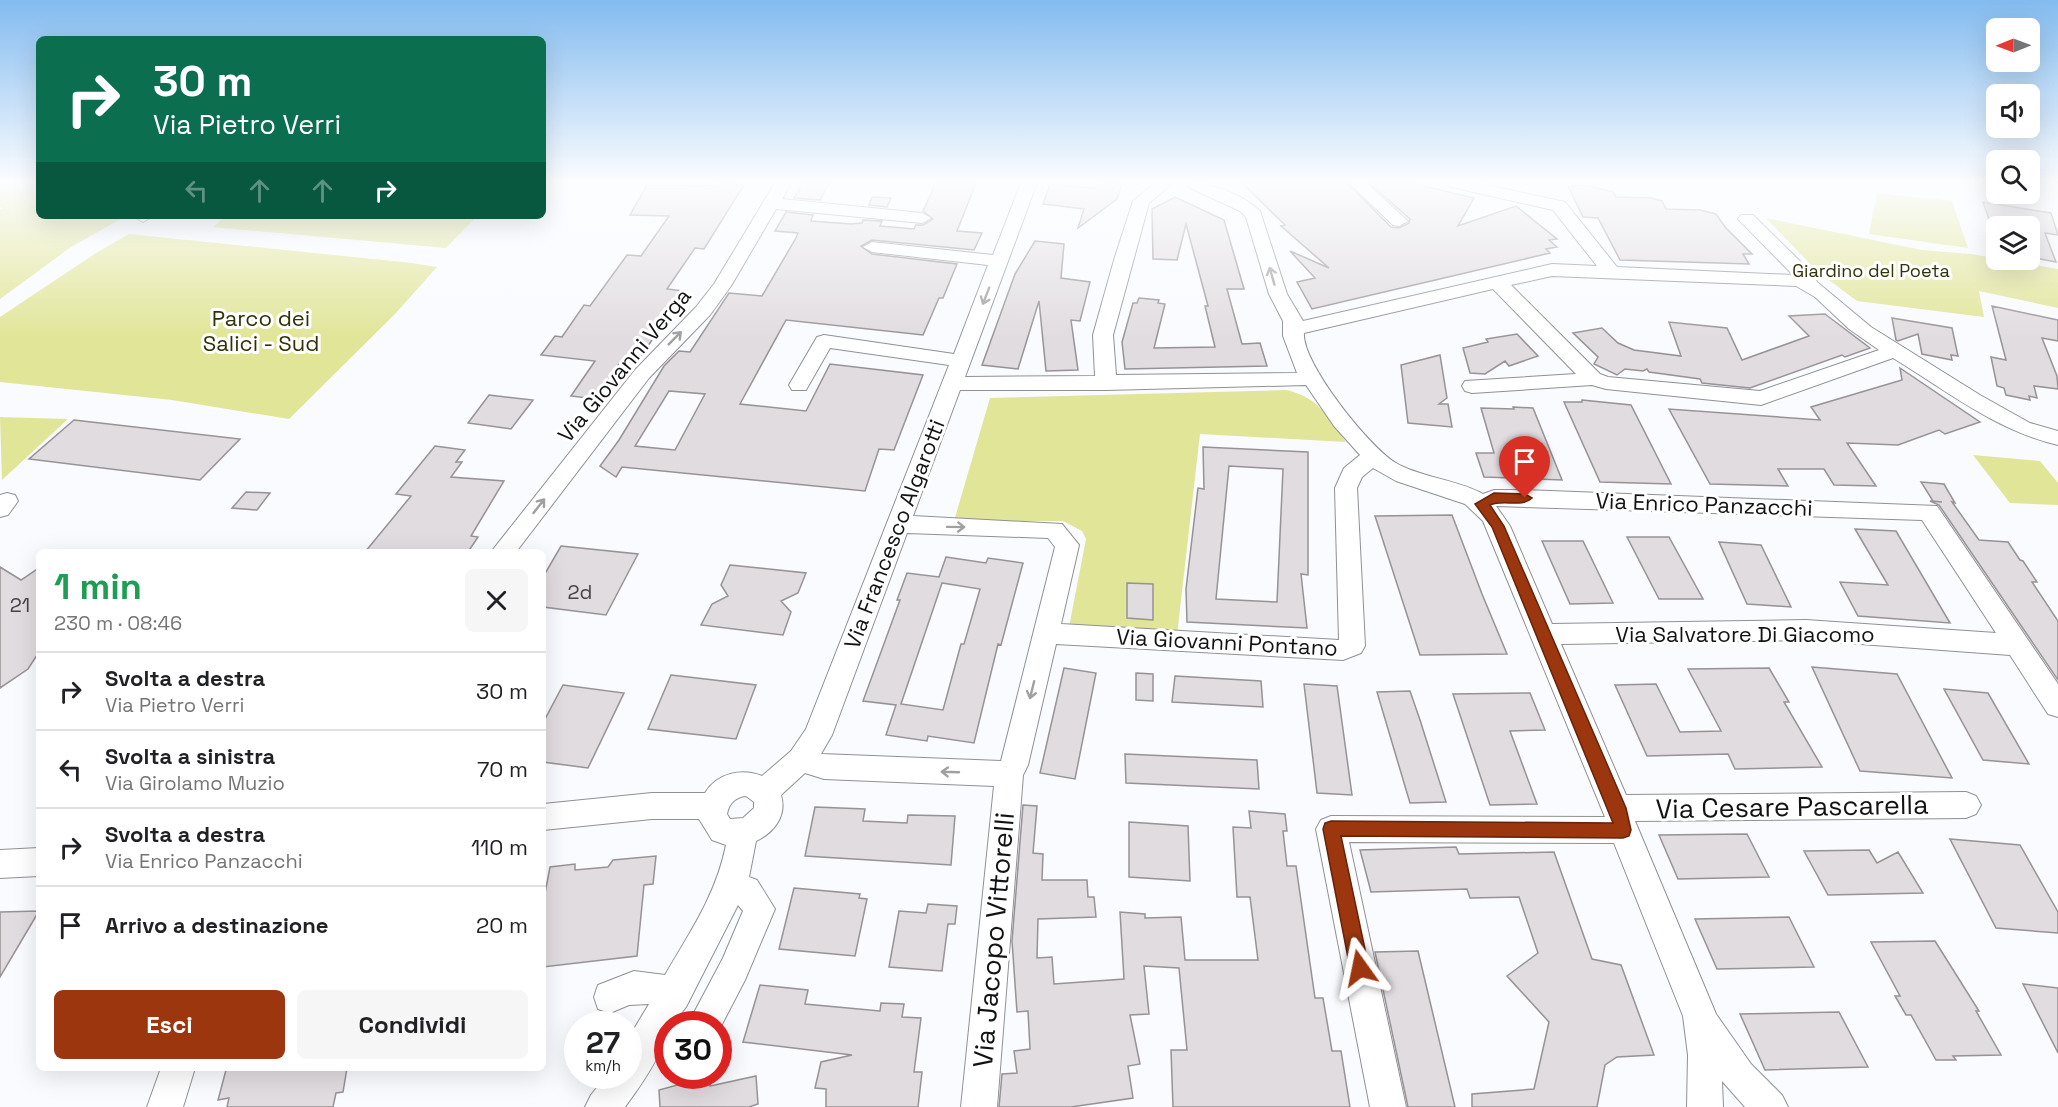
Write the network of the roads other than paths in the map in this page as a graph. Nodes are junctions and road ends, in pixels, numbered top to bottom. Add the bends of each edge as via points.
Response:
1 (752, 235) edge
2 (1009, 235) edge
3 (1131, 235) edge
4 (1259, 235) edge
5 (1582, 235) edge
6 (1763, 235) edge
7 (872, 247) dead end
8 (999, 261) junction
9 (1611, 272) junction
10 (1496, 281) junction
11 (1808, 283) junction
12 (1862, 307) dead end
13 (1838, 309) junction
14 (1295, 329) junction
15 (1895, 351) junction
16 (962, 361) junction
17 (1310, 379) junction
18 (1593, 379) junction
19 (952, 384) junction
20 (1106, 384) junction
21 (799, 385) dead end
22 (1472, 386) dead end
23 (2057, 439) edge
24 (1373, 456) junction
25 (1404, 476) junction
26 (1348, 482) junction
27 (1481, 504) junction
28 (897, 524) junction
29 (505, 549) edge
30 (1046, 633) junction
31 (1544, 634) junction
32 (2018, 645) junction
33 (2054, 692) edge
34 (801, 760) junction
35 (1009, 774) junction
36 (765, 791) junction
37 (1966, 805) dead end
38 (712, 806) junction
39 (546, 817) edge
40 (1620, 819) junction
41 (743, 833) junction
42 (36, 862) edge
43 (0, 864) edge
44 (730, 887) junction
45 (674, 995) junction
46 (610, 997) dead end
47 (712, 1011) edge
48 (1700, 1016) junction
49 (642, 1059) edge
50 (177, 1071) edge
51 (618, 1089) edge
52 (165, 1107) edge
53 (603, 1107) edge
54 (979, 1107) edge
55 (1388, 1107) edge
56 (1705, 1107) edge
57 (1770, 1107) edge

29 -> 1 street, Via Giovanni Verga via 642,374 715,294
2 - 8 street, Via Francesco Algarotti
3 - 20 street via 1103,334
14 -> 4 street via 1278,294
5 - 9 street
6 - 11 street
7 - 8 street
8 -> 16 street, Via Francesco Algarotti
9 - 10 street via 1552,270
9 - 11 street
10 - 14 street
10 - 18 street
11 - 13 street
12 - 13 street
13 - 15 street
14 - 17 street via 1293,336
15 - 18 street via 1761,398
15 - 23 street via 2009,421
16 - 19 street, Via Francesco Algarotti
16 - 21 street via 824,341
17 - 20 street
17 - 24 street
18 - 22 street
19 - 20 street
19 - 28 street, Via Francesco Algarotti
24 - 25 street
24 - 26 street via 1352,473
25 - 26 street
25 - 27 street
26 - 30 street, Via Giovanni Pontano via 1352,646 1343,650
27 - 31 street via 1498,526
27 - 32 street, Via Enrico Panzacchi via 1494,498 1525,498 1929,512
28 -> 30 street, Via Jacopo Vittorelli via 1054,530 1067,545
28 - 34 street, Via Francesco Algarotti via 818,735
30 -> 35 street, Via Jacopo Vittorelli
31 - 32 street, Via Salvatore Di Giacomo via 1806,630
31 - 40 street
32 - 33 street
35 -> 34 street via 824,767
34 - 36 street, Via Francesco Algarotti
35 - 54 street, Via Jacopo Vittorelli
36 - 38 street via 758,785 736,784 726,789
36 - 41 street via 770,800 769,810 759,824
37 - 40 street, Via Cesare Pascarella
38 - 39 street via 652,806
38 - 41 street via 715,824 722,831
40 - 48 street
40 - 55 street, Via Cesare Pascarella via 1331,829
41 - 44 street
42 - 43 street
44 - 45 street
44 - 47 street via 746,890 759,909
45 - 46 street via 654,988 627,987
45 - 49 street
48 - 56 street
48 - 57 street via 1733,1069
50 - 52 street
51 - 53 street

